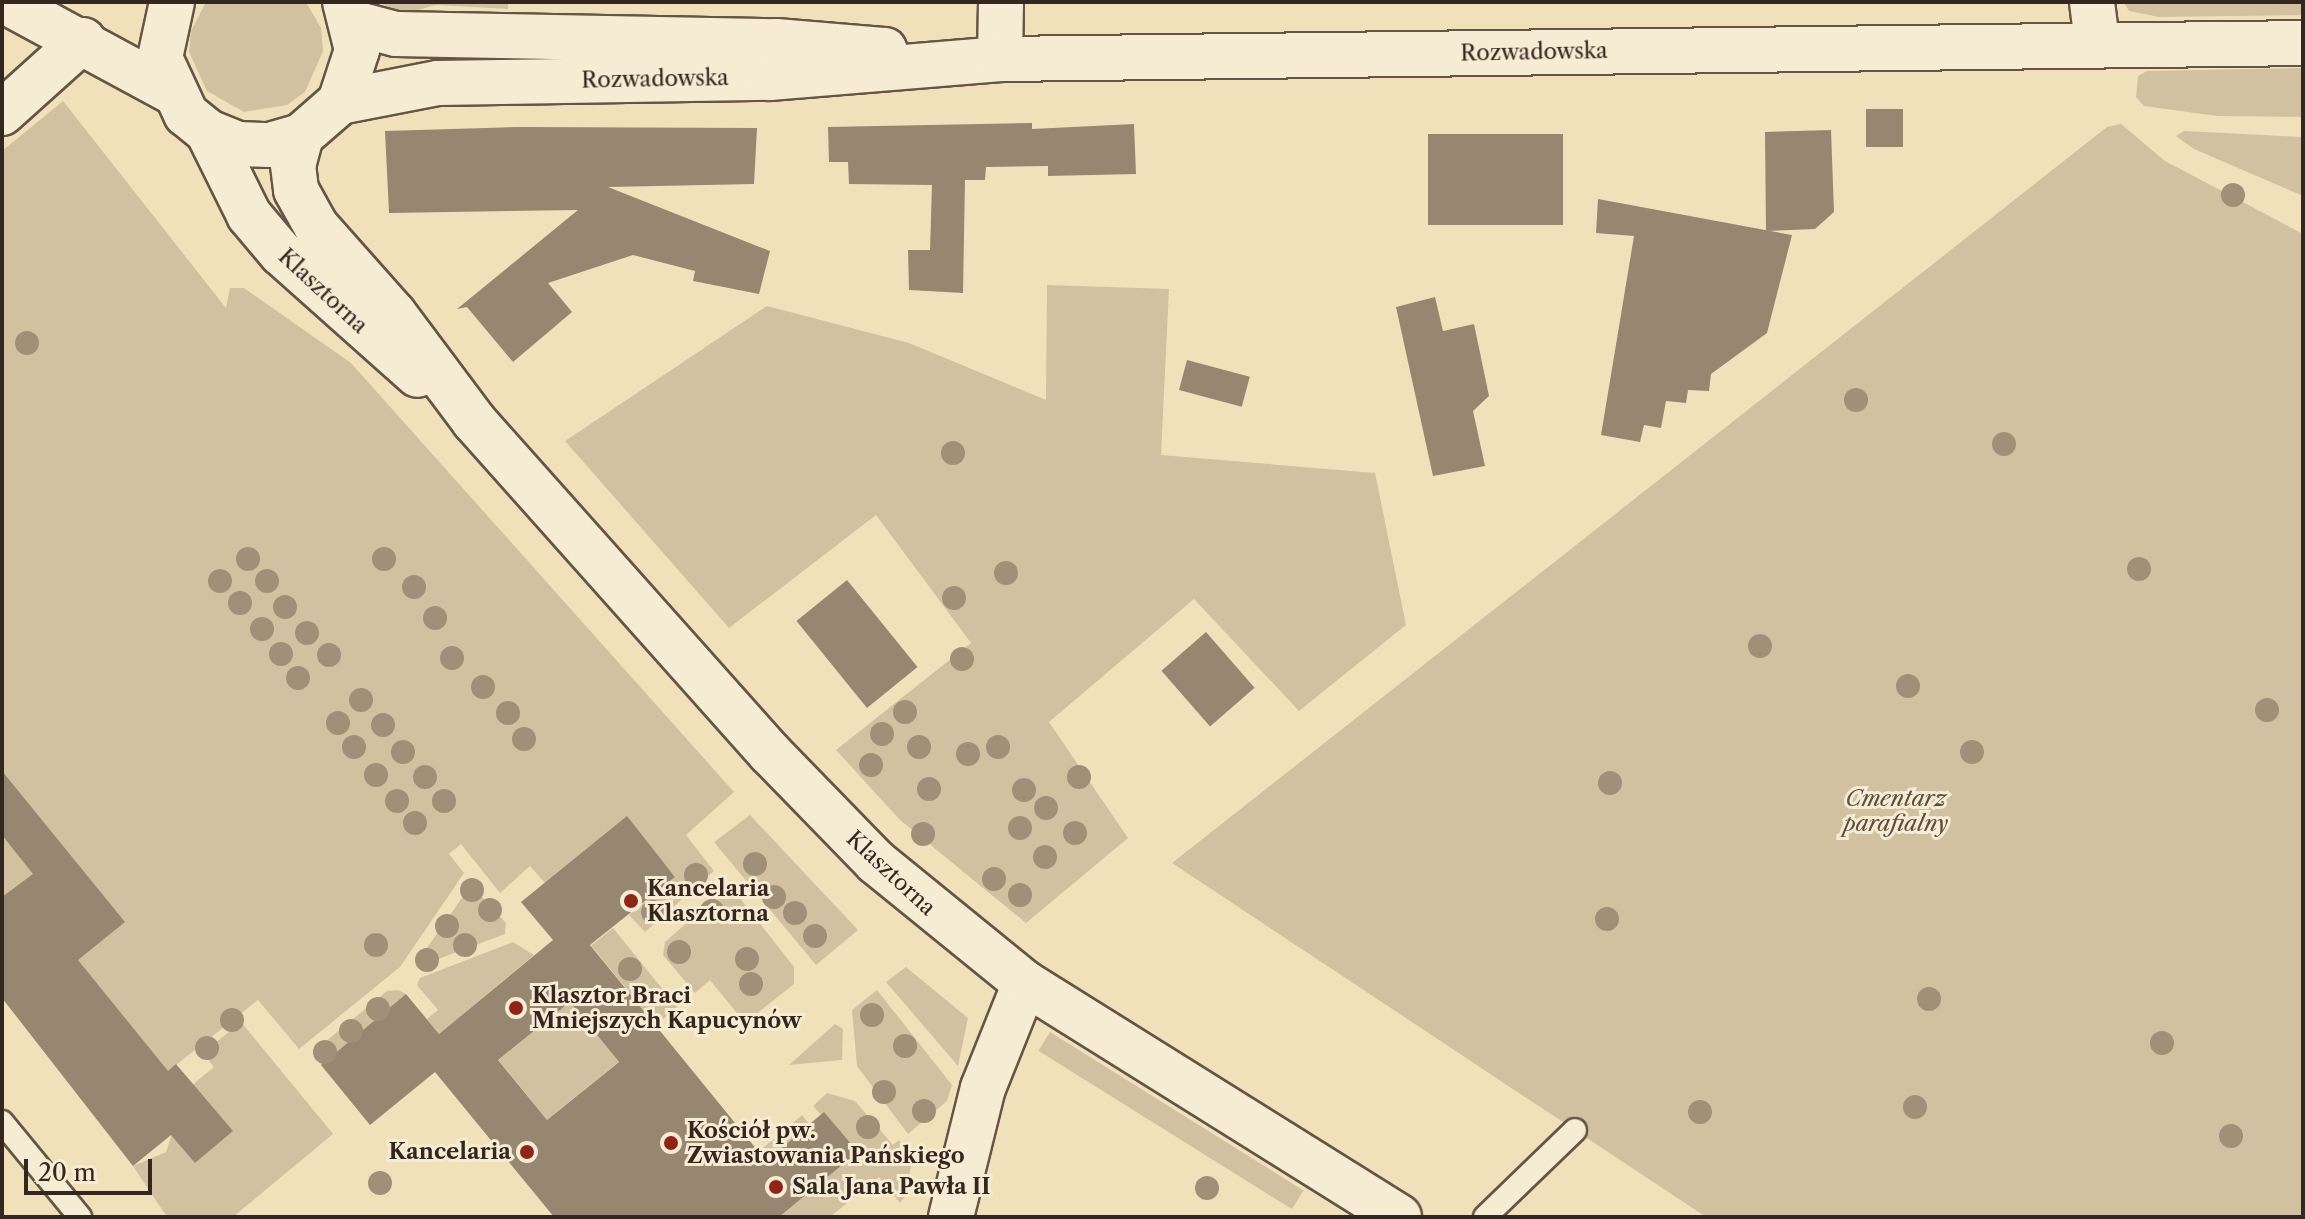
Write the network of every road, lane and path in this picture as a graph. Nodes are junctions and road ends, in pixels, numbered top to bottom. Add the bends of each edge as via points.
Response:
1 (6, 2) edge
2 (172, 2) edge
3 (1001, 2) edge
4 (350, 12) edge
5 (2094, 23) edge
6 (83, 40) junction
7 (2303, 43) edge
8 (985, 60) junction
9 (169, 90) junction
10 (340, 102) junction
11 (2, 113) edge
12 (208, 132) junction
13 (301, 136) junction
14 (474, 421) junction
15 (1025, 983) junction
16 (2, 1122) edge
17 (1575, 1130) dead end
18 (80, 1217) edge
19 (951, 1217) edge
20 (1399, 1217) edge
21 (1485, 1217) edge

1 - 6 street
2 - 9 street via 160,58
3 - 8 street
4 - 8 street, Rozwadowska via 396,34 831,43
4 - 10 street via 352,77
5 - 7 street, Rozwadowska
5 - 8 street, Rozwadowska
6 - 9 street
6 - 11 street
8 - 10 street, Rozwadowska via 770,78 438,83
9 - 12 street
10 - 13 street
12 - 13 street via 238,144 270,145
12 - 14 street, Klasztorna via 249,215 281,253
13 - 14 street, Klasztorna via 293,165 305,209
14 - 15 street, Klasztorna via 824,810 927,909
15 - 19 street via 983,1088
15 - 20 street, Klasztorna
16 - 18 lane
17 - 21 lane

